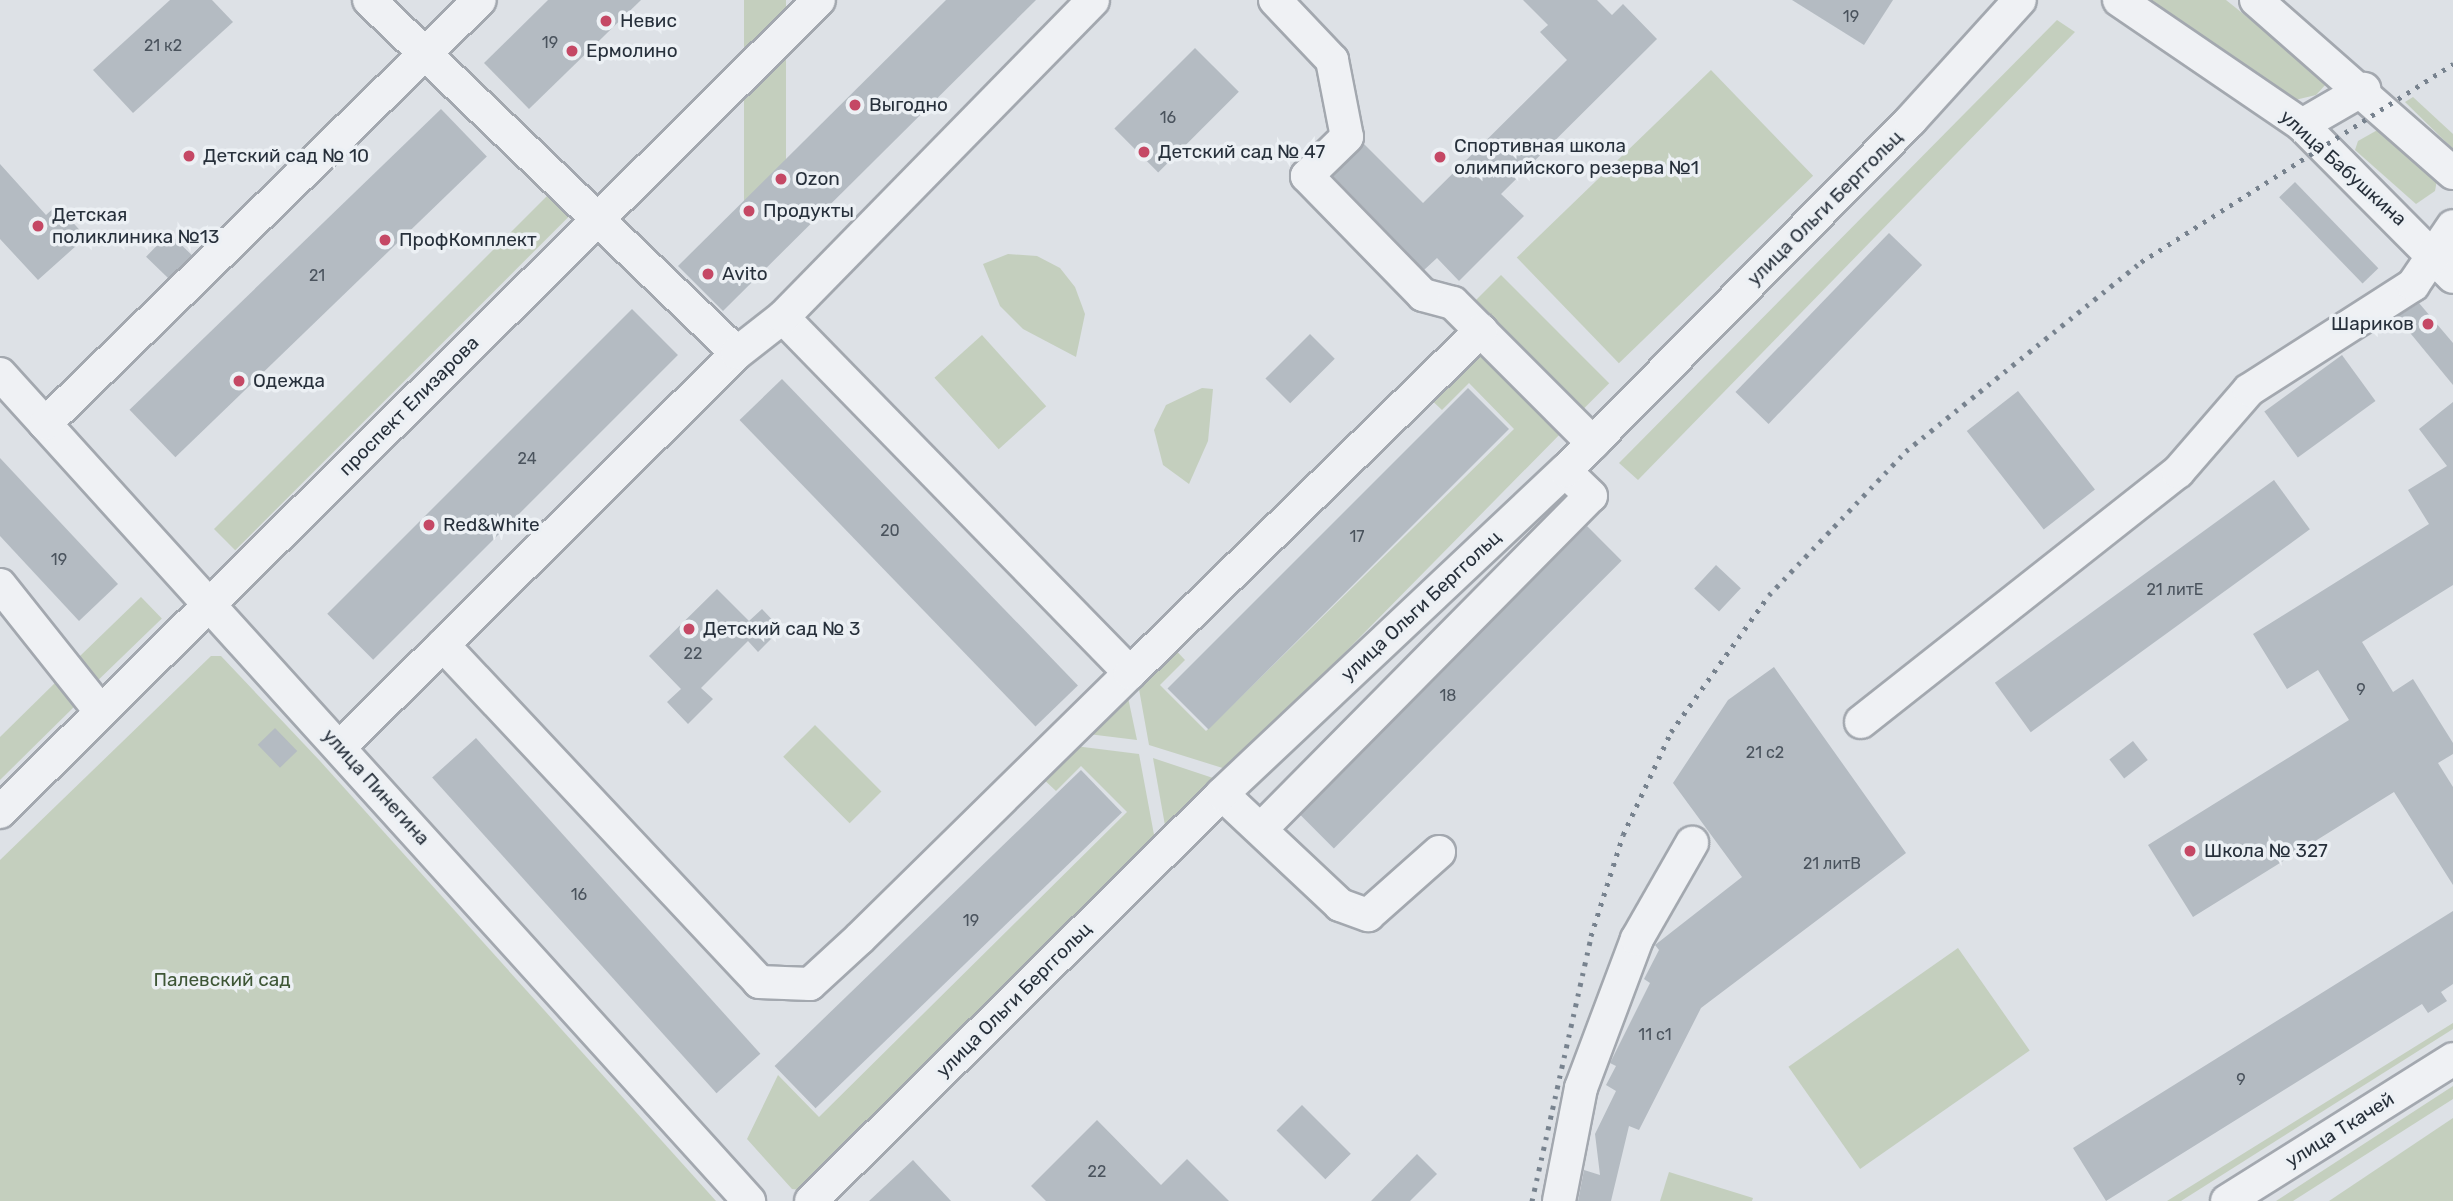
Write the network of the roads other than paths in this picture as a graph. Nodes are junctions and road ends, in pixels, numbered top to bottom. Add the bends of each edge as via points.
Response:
1 (369, 0) edge
2 (481, 0) edge
3 (819, 0) edge
4 (1275, 0) edge
5 (2020, 0) edge
6 (2119, 0) edge
7 (2257, 0) edge
8 (1079, 4) edge
9 (427, 53) junction
10 (2364, 89) junction
11 (2302, 125) junction
12 (2453, 173) edge
13 (599, 217) junction
14 (2453, 226) edge
15 (2432, 250) junction
16 (2453, 277) edge
17 (783, 317) junction
18 (1481, 330) junction
19 (737, 353) junction
20 (0, 374) edge
21 (45, 424) junction
22 (1593, 443) junction
23 (1565, 471) junction
24 (0, 585) edge
25 (209, 604) junction
26 (443, 645) junction
27 (1130, 673) junction
28 (101, 712) junction
29 (1861, 722) dead end
30 (340, 747) junction
31 (1222, 794) junction
32 (0, 812) edge
33 (1262, 828) junction
34 (1692, 844) dead end
35 (1438, 852) dead end
36 (2453, 1059) edge
37 (2236, 1199) edge
38 (749, 1201) edge
39 (811, 1201) edge
40 (1559, 1201) edge

1 - 9 street
2 - 9 street
3 - 13 street, проспект Елизарова
4 - 18 street via 1332,60 1347,137 1307,176 1423,295 1453,303
5 - 22 street, улица Ольги Берггольц via 1911,120
6 - 11 street, улица Бабушкина
7 - 10 street
8 - 17 street
9 - 13 street
9 - 21 street
10 - 11 street
10 - 12 street
11 - 15 street, улица Бабушкина
13 - 19 street
13 - 25 street, проспект Елизарова
14 - 15 street
15 - 16 street, улица Бабушкина
15 - 29 street via 2413,285 2249,390 2178,472
17 - 19 street
17 - 27 street
18 - 22 street
18 - 27 street
19 - 26 street
20 - 21 street, улица Пинегина
21 - 25 street, улица Пинегина
22 - 23 street, улица Ольги Берггольц
23 - 31 street, улица Ольги Берггольц
23 - 33 street via 1591,496
24 - 28 street
25 - 28 street, проспект Елизарова
25 - 30 street, улица Пинегина
26 - 27 street via 759,982 810,984
26 - 30 street
28 - 32 street, проспект Елизарова
30 - 38 street, улица Пинегина
31 - 33 street
31 - 39 street, улица Ольги Берггольц
33 - 35 street via 1340,905 1368,915
34 - 40 street via 1637,939 1590,1063
36 - 37 street, улица Ткачей

